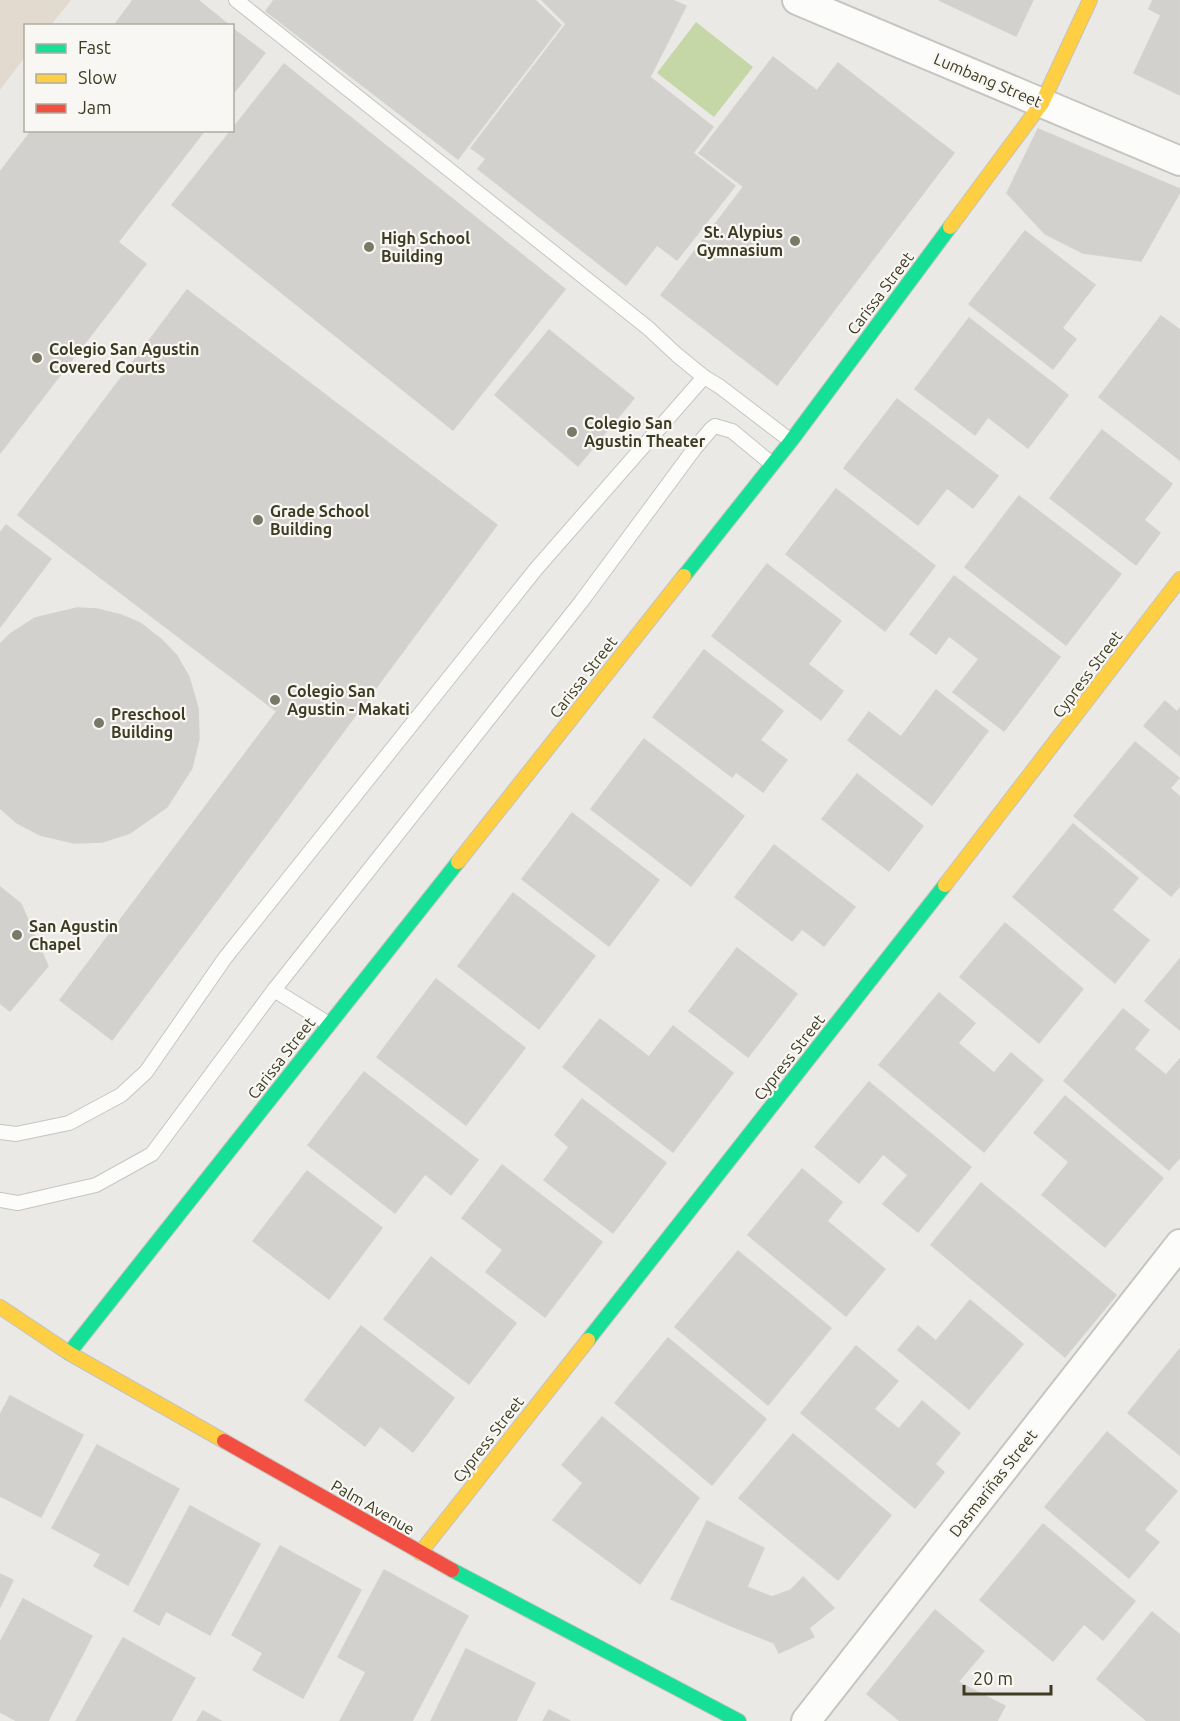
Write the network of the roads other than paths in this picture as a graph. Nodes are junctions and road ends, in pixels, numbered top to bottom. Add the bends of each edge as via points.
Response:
1 (236, 0) edge
2 (797, 0) edge
3 (1090, 0) edge
4 (1042, 103) junction
5 (1180, 161) edge
6 (704, 377) junction
7 (791, 441) junction
8 (773, 464) junction
9 (1180, 579) edge
10 (274, 990) junction
11 (329, 1024) junction
12 (0, 1132) edge
13 (0, 1200) edge
14 (1180, 1244) edge
15 (0, 1307) edge
16 (69, 1353) junction
17 (420, 1552) junction
18 (739, 1721) edge
19 (806, 1721) edge

1 - 6 lane via 648,328
2 - 4 street, Lumbang Street
3 - 4 street, Carissa Street
4 - 5 street, Lumbang Street
4 - 7 street, Carissa Street
6 - 7 lane
6 - 12 lane via 528,578 225,958 146,1072 121,1095 69,1123 16,1134
7 - 8 street, Carissa Street
8 - 10 lane via 732,431 712,428 581,602
8 - 11 street, Carissa Street
9 - 17 street, Cypress Street via 937,896
10 - 11 lane
10 - 13 lane via 152,1154 96,1185 18,1203
11 - 16 street, Carissa Street
14 - 19 street, Dasmariñas Street
15 - 16 street, Palm Avenue
16 - 17 street, Palm Avenue
17 - 18 street, Palm Avenue

